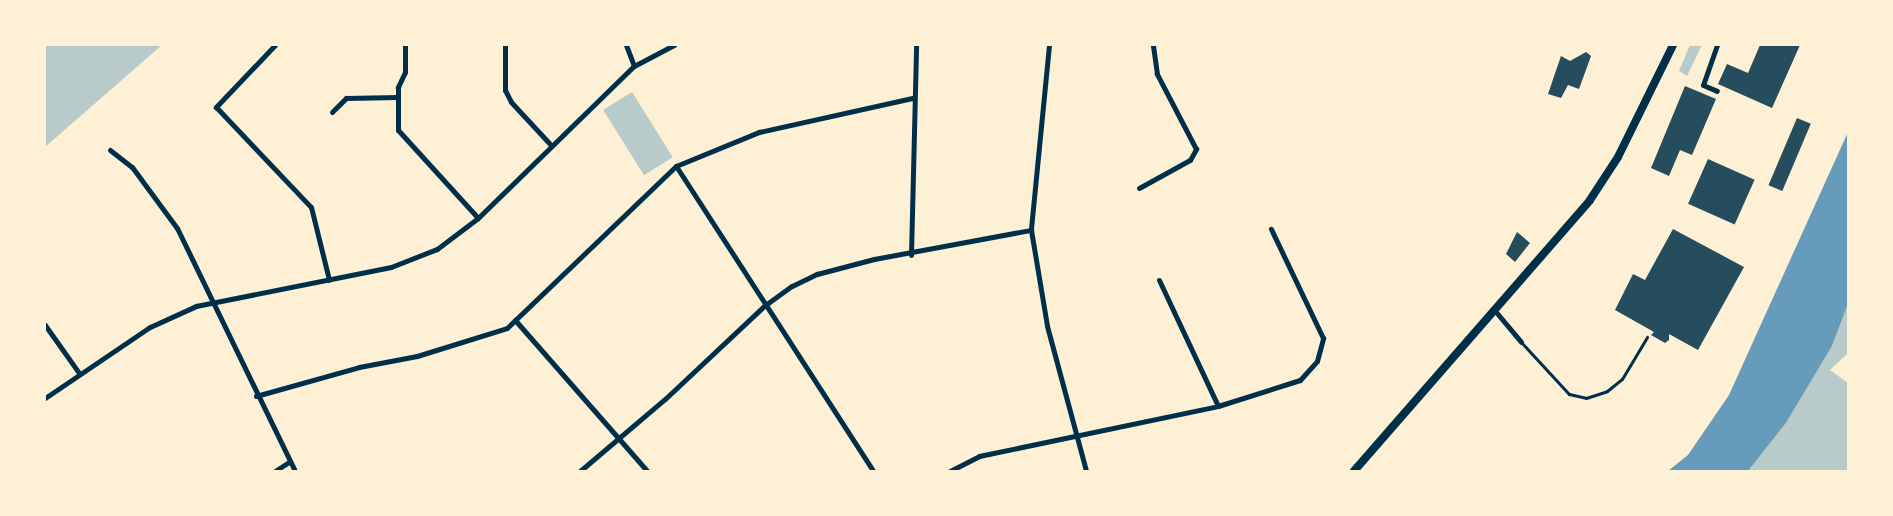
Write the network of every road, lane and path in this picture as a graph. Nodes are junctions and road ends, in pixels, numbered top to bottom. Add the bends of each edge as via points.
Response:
1 (275, 45) edge
2 (405, 45) edge
3 (505, 45) edge
4 (626, 45) edge
5 (674, 45) edge
6 (916, 45) edge
7 (1049, 45) edge
8 (1153, 45) edge
9 (1673, 45) edge
10 (1717, 45) edge
11 (634, 66) junction
12 (1717, 91) dead end
13 (398, 97) junction
14 (912, 98) junction
15 (332, 112) dead end
16 (551, 145) junction
17 (110, 150) dead end
18 (676, 166) junction
19 (1139, 188) dead end
20 (477, 218) junction
21 (1271, 229) dead end
22 (1031, 230) junction
23 (911, 255) junction
24 (329, 280) junction
25 (1159, 280) dead end
26 (215, 304) junction
27 (764, 306) junction
28 (1496, 312) junction
29 (515, 320) junction
30 (45, 326) edge
31 (1647, 337) dead end
32 (1521, 342) joint
33 (79, 373) junction
34 (256, 396) junction
35 (45, 398) edge
36 (1218, 406) junction
37 (1076, 437) junction
38 (617, 439) junction
39 (289, 462) junction
40 (275, 471) edge
41 (295, 471) edge
42 (580, 471) edge
43 (647, 471) edge
44 (873, 471) edge
45 (950, 471) edge
46 (1086, 471) edge
47 (1354, 471) edge

1 - 24 street via 216,107 311,207
2 - 13 street via 405,72
3 - 16 street via 505,90 511,102
4 - 11 street
5 - 11 street
6 - 14 street
7 - 22 street
8 - 19 street via 1157,74 1197,148 1190,160
9 - 28 main road via 1605,177 1570,226
10 - 12 street via 1703,86
11 - 16 street
13 - 15 street via 346,98
13 - 20 street via 398,130 402,139
14 - 18 street via 759,132
14 - 23 street
16 - 20 street
17 - 26 street via 132,167 177,228
18 - 27 street via 719,228
18 - 29 street
20 - 24 street via 451,241 409,262
21 - 36 street via 1323,338 1317,361 1300,380
22 - 23 street
22 - 37 street via 1047,326
23 - 27 street via 874,259 817,274
24 - 26 street
25 - 36 street
26 - 33 street via 196,306 159,322
26 - 34 street
27 - 38 street
27 - 44 street
28 - 32 street
28 - 47 main road
29 - 34 street via 507,328 417,357 358,367
29 - 38 street
30 - 33 street
31 - 32 lane via 1622,379 1607,392 1586,398 1569,394
33 - 35 street
34 - 39 street
36 - 37 street
37 - 45 street via 979,456
37 - 46 street
38 - 42 street
38 - 43 street
39 - 40 street
39 - 41 street

